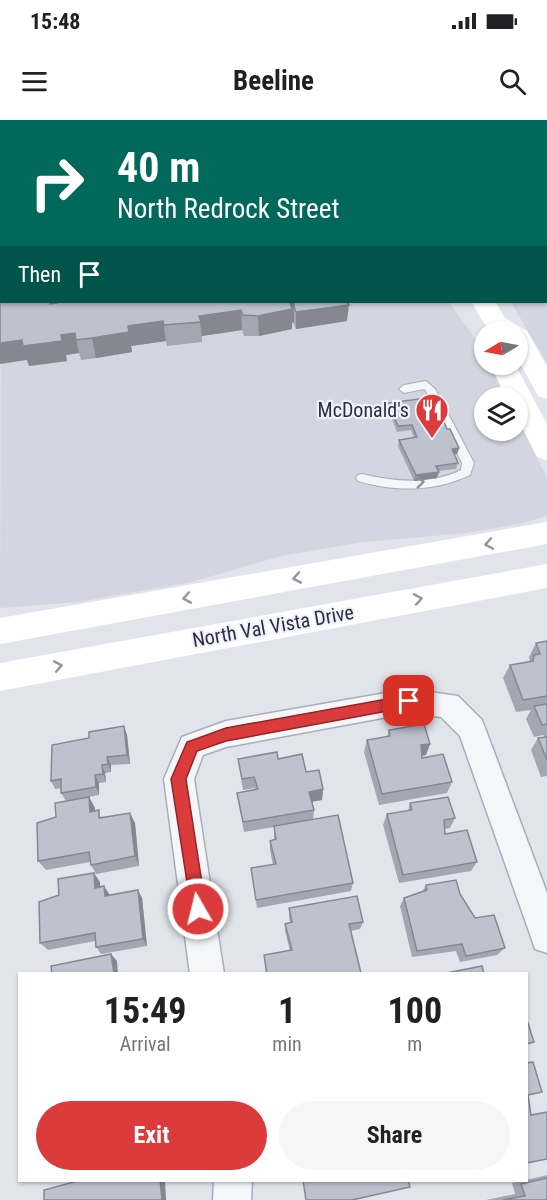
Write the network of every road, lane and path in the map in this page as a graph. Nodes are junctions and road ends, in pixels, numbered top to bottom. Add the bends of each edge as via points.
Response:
1 (528, 355) edge
2 (508, 375) edge
3 (404, 389) dead end
4 (547, 390) edge
5 (547, 450) edge
6 (362, 478) dead end
7 (547, 533) edge
8 (547, 576) edge
9 (0, 631) edge
10 (0, 677) edge
11 (547, 937) edge
12 (207, 972) edge
13 (232, 1182) edge
14 (232, 1200) edge

1 - 4 main road
2 - 5 main road
6 -> 3 lane via 402,484 456,477 466,472 468,463 430,389 426,385
7 -> 9 main road
10 -> 8 main road, North Val Vista Drive
11 - 12 street via 472,729 448,705 409,701 226,734 192,746 179,779
13 - 14 street

